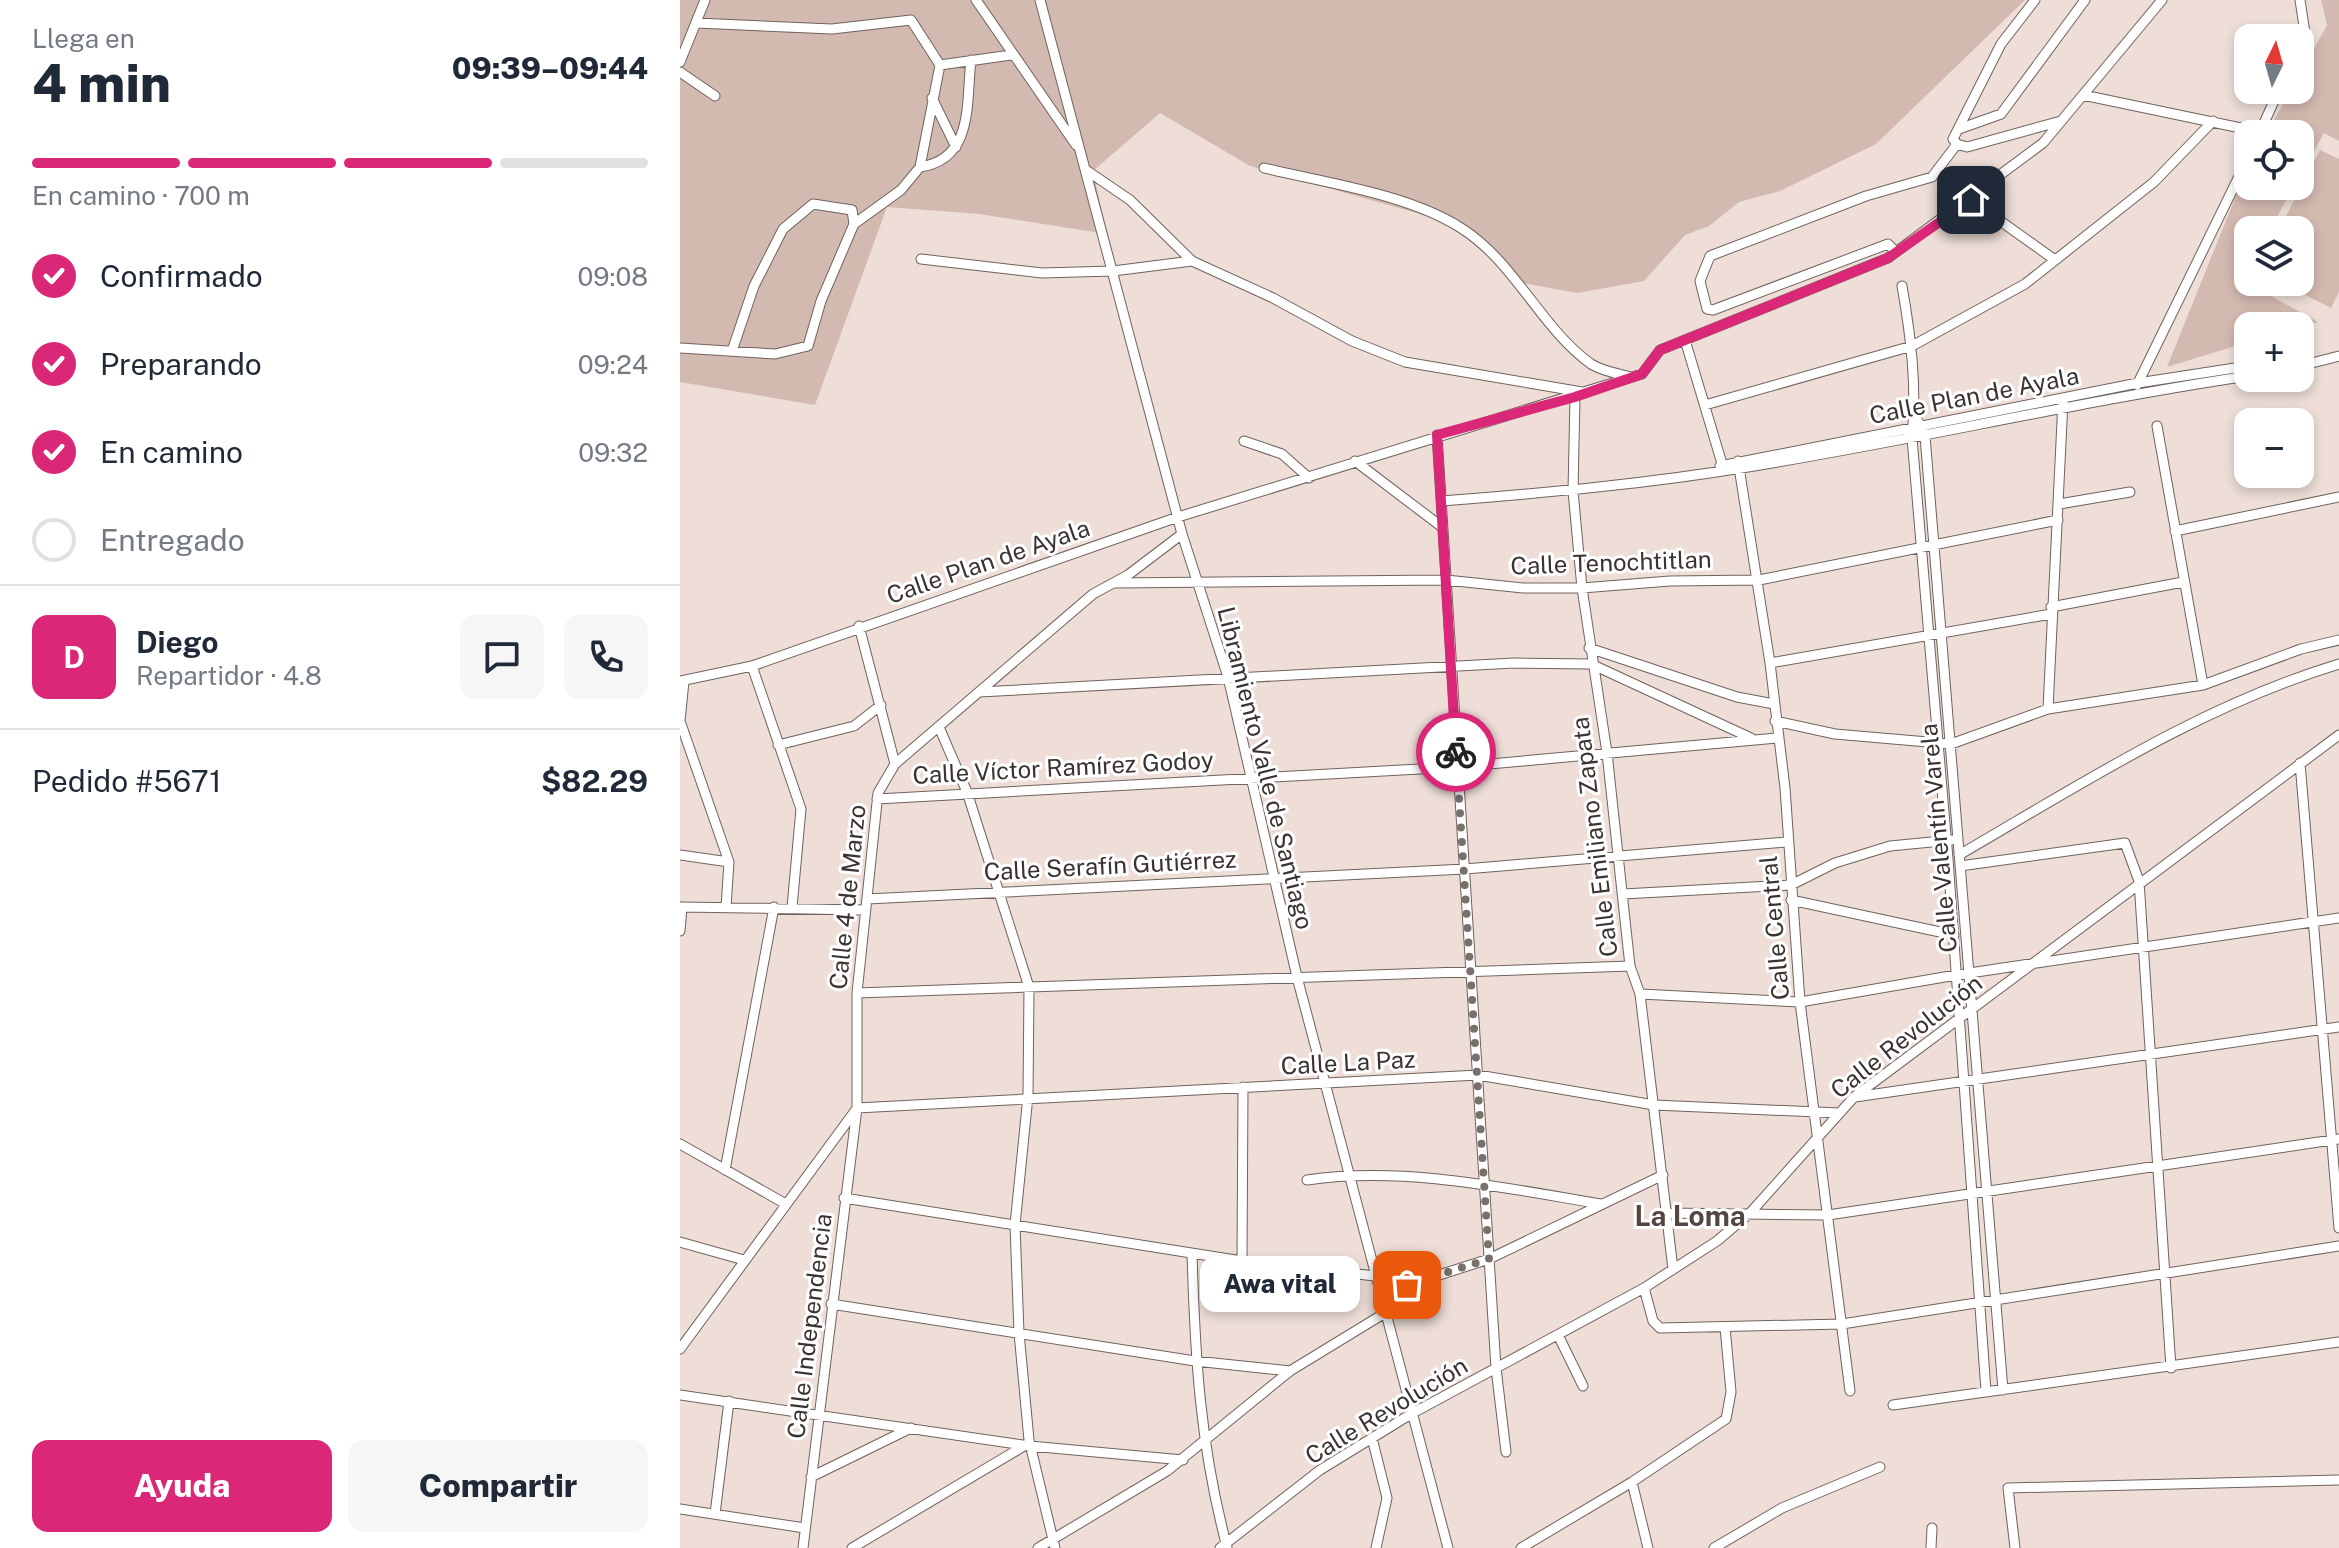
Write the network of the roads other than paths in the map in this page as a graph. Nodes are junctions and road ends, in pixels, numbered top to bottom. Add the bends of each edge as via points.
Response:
1 (705, 0) edge
2 (976, 0) edge
3 (1040, 0) edge
4 (2035, 0) edge
5 (2085, 0) edge
6 (2162, 0) edge
7 (2300, 0) edge
8 (696, 23) junction
9 (2304, 24) edge
10 (682, 55) edge
11 (1011, 55) junction
12 (971, 60) junction
13 (940, 65) junction
14 (680, 72) edge
15 (2083, 95) junction
16 (715, 96) dead end
17 (932, 98) junction
18 (2061, 121) junction
19 (2213, 121) junction
20 (2234, 126) edge
21 (1959, 129) junction
22 (1957, 144) junction
23 (956, 147) junction
24 (1081, 152) junction
25 (920, 167) junction
26 (1264, 168) dead end
27 (1086, 170) junction
28 (2234, 187) edge
29 (1971, 200) junction
30 (854, 224) junction
31 (1896, 252) junction
32 (921, 259) dead end
33 (2055, 260) junction
34 (1192, 261) junction
35 (1113, 271) junction
36 (1902, 286) dead end
37 (1685, 340) junction
38 (1912, 346) junction
39 (680, 348) edge
40 (732, 351) junction
41 (2339, 356) edge
42 (2314, 362) edge
43 (2234, 369) edge
44 (1631, 377) junction
45 (2234, 378) edge
46 (2136, 388) junction
47 (1585, 393) junction
48 (1575, 397) junction
49 (2063, 403) junction
50 (1705, 405) junction
51 (2157, 426) dead end
52 (1918, 432) junction
53 (1437, 435) junction
54 (1244, 441) dead end
55 (1355, 461) junction
56 (1739, 465) junction
57 (1723, 467) junction
58 (1309, 478) junction
59 (1573, 491) junction
60 (2130, 492) dead end
61 (2339, 497) edge
62 (1441, 501) junction
63 (2059, 504) junction
64 (1178, 517) junction
65 (2058, 520) junction
66 (1442, 527) junction
67 (2175, 531) junction
68 (1182, 534) junction
69 (1934, 545) junction
70 (1921, 547) junction
71 (1446, 580) junction
72 (1759, 580) junction
73 (1198, 581) junction
74 (2183, 582) junction
75 (1112, 583) junction
76 (1582, 588) junction
77 (2051, 610) junction
78 (859, 626) junction
79 (1940, 633) junction
80 (1927, 635) junction
81 (2339, 640) edge
82 (1589, 648) junction
83 (1770, 663) junction
84 (1591, 664) junction
85 (2339, 664) edge
86 (752, 666) junction
87 (1453, 666) junction
88 (1228, 677) junction
89 (682, 681) edge
90 (2203, 685) junction
91 (979, 692) junction
92 (1774, 704) junction
93 (881, 705) junction
94 (2048, 709) junction
95 (680, 721) edge
96 (1775, 721) junction
97 (939, 727) junction
98 (2339, 735) edge
99 (1777, 738) junction
100 (1753, 739) junction
101 (1937, 741) junction
102 (1951, 744) junction
103 (778, 745) junction
104 (1607, 753) junction
105 (2300, 763) junction
106 (895, 764) junction
107 (1456, 767) junction
108 (1252, 776) junction
109 (967, 792) junction
110 (877, 799) junction
111 (1959, 840) junction
112 (1946, 841) junction
113 (1786, 842) junction
114 (1960, 854) junction
115 (680, 855) edge
116 (1617, 855) junction
117 (729, 862) junction
118 (1949, 864) junction
119 (1963, 865) junction
120 (1465, 869) junction
121 (1273, 876) junction
122 (2139, 881) junction
123 (1791, 885) junction
124 (999, 890) junction
125 (1623, 894) junction
126 (1791, 900) junction
127 (866, 905) junction
128 (681, 907) edge
129 (726, 907) junction
130 (774, 907) junction
131 (792, 907) junction
132 (2339, 918) edge
133 (2312, 922) junction
134 (680, 931) edge
135 (1954, 935) junction
136 (2141, 949) junction
137 (1630, 966) junction
138 (2028, 966) junction
139 (1471, 973) junction
140 (1969, 973) junction
141 (1956, 975) junction
142 (1297, 977) junction
143 (1029, 987) junction
144 (857, 993) junction
145 (1640, 994) junction
146 (1800, 1002) junction
147 (1971, 1009) junction
148 (1960, 1019) junction
149 (2339, 1027) edge
150 (2321, 1030) junction
151 (2150, 1055) junction
152 (1478, 1075) junction
153 (1978, 1080) junction
154 (1965, 1081) junction
155 (1325, 1083) junction
156 (1243, 1087) junction
157 (1028, 1096) junction
158 (1854, 1097) junction
159 (1654, 1105) junction
160 (857, 1108) junction
161 (1839, 1113) junction
162 (1816, 1115) junction
163 (1819, 1135) junction
164 (2335, 1139) edge
165 (680, 1144) edge
166 (2158, 1166) junction
167 (725, 1170) junction
168 (1348, 1174) junction
169 (1663, 1175) junction
170 (1307, 1180) dead end
171 (1485, 1184) junction
172 (1988, 1194) junction
173 (1973, 1196) junction
174 (844, 1198) junction
175 (784, 1203) junction
176 (1601, 1204) junction
177 (1751, 1212) junction
178 (1667, 1213) junction
179 (1828, 1215) junction
180 (1015, 1225) junction
181 (2339, 1228) edge
182 (680, 1242) edge
183 (2339, 1246) edge
184 (1192, 1253) junction
185 (1489, 1259) junction
186 (744, 1260) junction
187 (1242, 1261) junction
188 (1673, 1269) junction
189 (2164, 1274) junction
190 (1375, 1276) junction
191 (1644, 1288) junction
192 (1380, 1294) junction
193 (1998, 1301) junction
194 (1982, 1303) junction
195 (831, 1304) junction
196 (1385, 1313) junction
197 (1842, 1324) junction
198 (1725, 1327) junction
199 (1019, 1333) junction
200 (1558, 1335) junction
201 (684, 1338) edge
202 (2339, 1342) edge
203 (680, 1349) edge
204 (1195, 1361) junction
205 (1496, 1368) junction
206 (2171, 1368) junction
207 (1290, 1371) junction
208 (1583, 1386) dead end
209 (2003, 1390) junction
210 (1850, 1391) dead end
211 (1986, 1391) junction
212 (680, 1395) edge
213 (729, 1401) junction
214 (1893, 1405) dead end
215 (819, 1413) junction
216 (1411, 1414) junction
217 (911, 1428) junction
218 (1372, 1438) junction
219 (1203, 1445) junction
220 (1028, 1446) junction
221 (1506, 1452) dead end
222 (1183, 1460) junction
223 (1880, 1467) dead end
224 (811, 1477) junction
225 (2339, 1480) edge
226 (1632, 1482) junction
227 (680, 1509) edge
228 (715, 1514) junction
229 (805, 1528) junction
230 (1932, 1528) dead end
231 (1054, 1543) edge
232 (1225, 1547) edge
233 (803, 1548) edge
234 (852, 1548) edge
235 (1038, 1548) edge
236 (1376, 1548) edge
237 (1448, 1548) edge
238 (1521, 1548) edge
239 (1648, 1548) edge
240 (1714, 1548) edge
241 (1931, 1548) edge
242 (2015, 1548) edge

1 - 8 street
2 - 11 street
3 - 24 street, Libramiento Valle de Santiago
4 - 21 street via 2001,44
5 - 21 street via 2001,114
6 - 15 street
7 - 9 street
8 - 10 street
8 - 13 street via 832,29 911,20
11 - 12 street
11 - 24 street
12 - 13 street
12 - 23 street
13 - 17 street
14 - 16 street
15 - 18 street
15 - 19 street
17 - 23 street
17 - 25 street
18 - 22 street via 1967,147
18 - 29 street via 2043,143
19 - 20 street
19 - 33 street via 2154,182
21 - 22 street via 1953,139
22 - 31 street via 1932,177 1866,196 1710,256 1700,281 1707,309 1888,244
23 - 25 street via 938,164
24 - 27 street, Libramiento Valle de Santiago
25 - 30 street via 901,190
26 - 44 street via 1424,208 1463,229 1525,290 1554,330 1593,365
27 - 34 street via 1130,200
27 - 35 street, Libramiento Valle de Santiago
28 - 46 street
29 - 31 street
29 - 33 street
30 - 40 street via 808,346 775,354
30 - 40 street via 852,210 813,204 783,229 754,286
31 - 37 street
32 - 35 street via 1042,273
33 - 38 street via 2025,284
34 - 35 street
34 - 47 street via 1405,362
35 - 64 street, Libramiento Valle de Santiago
36 - 38 street
37 - 44 street via 1660,350 1642,374
37 - 50 street
38 - 50 street
38 - 52 street
39 - 40 street
41 - 42 street
43 - 46 street, Calle Plan de Ayala
44 - 47 street
45 - 46 street, Calle Plan de Ayala
46 - 49 street, Calle Plan de Ayala
47 - 48 street
48 - 53 street
48 - 59 street, Calle Emiliano Zapata
49 - 52 street, Calle Plan de Ayala
49 - 63 street
50 - 57 street
51 - 67 street
52 - 56 street, Calle Plan de Ayala
52 - 69 street, Calle Valentín Varela
52 - 70 street, Calle Valentín Varela
53 - 55 street
53 - 62 street
54 - 58 street via 1282,454
55 - 58 street
55 - 66 street
56 - 57 street, Calle Plan de Ayala
56 - 72 street, Calle Central
57 - 59 street, Calle Plan de Ayala
58 - 64 street, Calle Plan de Ayala
59 - 62 street, Calle Plan de Ayala
59 - 76 street, Calle Emiliano Zapata
60 - 63 street
61 - 67 street
62 - 66 street
63 - 65 street
64 - 68 street, Libramiento Valle de Santiago
64 - 78 street, Calle Plan de Ayala
65 - 69 street, Calle Tenochtitlan
65 - 77 street
66 - 71 street
67 - 74 street
68 - 73 street, Libramiento Valle de Santiago
68 - 75 street, Calle 4 de Marzo
69 - 70 street, Calle Tenochtitlan
69 - 79 street, Calle Valentín Varela
70 - 72 street, Calle Tenochtitlan
70 - 80 street, Calle Valentín Varela
71 - 73 street, Calle Tenochtitlan
71 - 76 street, Calle Tenochtitlan
71 - 87 street
72 - 76 street, Calle Tenochtitlan
72 - 83 street, Calle Central
73 - 75 street, Calle Tenochtitlan
73 - 88 street, Libramiento Valle de Santiago
74 - 77 street
74 - 90 street
75 - 91 street, Calle 4 de Marzo
76 - 82 street, Calle Emiliano Zapata
77 - 79 street
77 - 94 street
78 - 86 street, Calle Plan de Ayala
78 - 93 street
79 - 80 street
79 - 102 street, Calle Valentín Varela
80 - 83 street
80 - 101 street, Calle Valentín Varela
81 - 90 street
82 - 84 street, Calle Emiliano Zapata
82 - 92 street via 1737,697
83 - 92 street, Calle Central
84 - 87 street
84 - 100 street
84 - 104 street, Calle Emiliano Zapata
85 - 114 street via 2199,717
86 - 89 street, Calle Plan de Ayala
86 - 103 street
87 - 88 street
87 - 107 street
88 - 91 street
88 - 108 street, Libramiento Valle de Santiago
89 - 95 street
90 - 94 street
91 - 97 street, Calle 4 de Marzo
92 - 96 street, Calle Central
93 - 103 street via 854,726
93 - 106 street
94 - 102 street
95 - 117 street
96 - 99 street, Calle Central
96 - 101 street via 1835,734
97 - 106 street, Calle 4 de Marzo
97 - 109 street
98 - 105 street, Calle Revolución
99 - 100 street, Calle Víctor Ramírez Godoy
99 - 113 street, Calle Central
100 - 104 street, Calle Víctor Ramírez Godoy
101 - 102 street
101 - 112 street, Calle Valentín Varela
102 - 111 street, Calle Valentín Varela
103 - 131 street via 801,809
104 - 107 street, Calle Víctor Ramírez Godoy
104 - 116 street, Calle Emiliano Zapata
105 - 122 street, Calle Revolución
105 - 133 street
106 - 110 street, Calle 4 de Marzo
107 - 108 street, Calle Víctor Ramírez Godoy
107 - 120 street
108 - 109 street, Calle Víctor Ramírez Godoy
108 - 121 street, Libramiento Valle de Santiago
109 - 110 street, Calle Víctor Ramírez Godoy
109 - 124 street
110 - 127 street, Calle 4 de Marzo
111 - 112 street
111 - 114 street, Calle Valentín Varela
112 - 118 street, Calle Valentín Varela
112 - 123 street via 1890,846 1835,863
113 - 116 street, Calle Serafín Gutiérrez
113 - 123 street, Calle Central
114 - 118 street
114 - 119 street, Calle Valentín Varela
115 - 117 street
116 - 120 street, Calle Serafín Gutiérrez
116 - 125 street, Calle Emiliano Zapata
117 - 129 street
118 - 119 street
118 - 135 street, Calle Valentín Varela
119 - 122 street via 2125,843
119 - 140 street, Calle Valentín Varela
120 - 121 street, Calle Serafín Gutiérrez
120 - 139 street
121 - 124 street, Calle Serafín Gutiérrez
121 - 142 street, Libramiento Valle de Santiago
122 - 136 street
122 - 138 street, Calle Revolución
123 - 125 street
123 - 126 street, Calle Central
124 - 127 street, Calle Serafín Gutiérrez
124 - 143 street
125 - 137 street, Calle Emiliano Zapata
126 - 135 street
126 - 146 street, Calle Central
127 - 131 street, Calle Serafín Gutiérrez
127 - 144 street, Calle 4 de Marzo
128 - 129 street, Calle Serafín Gutiérrez
128 - 134 street
129 - 130 street, Calle Serafín Gutiérrez
130 - 131 street, Calle Serafín Gutiérrez
130 - 167 street
132 - 133 street
133 - 136 street
133 - 150 street
135 - 141 street, Calle Valentín Varela
136 - 138 street
136 - 151 street
137 - 139 street
137 - 145 street, Calle Emiliano Zapata
138 - 140 street
138 - 147 street, Calle Revolución
139 - 142 street
139 - 152 street
140 - 141 street
140 - 147 street, Calle Valentín Varela
141 - 146 street
141 - 148 street, Calle Valentín Varela
142 - 143 street
142 - 155 street, Libramiento Valle de Santiago
143 - 144 street
143 - 157 street
144 - 160 street, Calle 4 de Marzo
145 - 146 street
145 - 159 street, Calle Emiliano Zapata
146 - 162 street, Calle Central
147 - 148 street, Calle Revolución
147 - 153 street, Calle Valentín Varela
148 - 154 street, Calle Valentín Varela
148 - 158 street, Calle Revolución
149 - 150 street
150 - 151 street
150 - 164 street
151 - 153 street
151 - 166 street
152 - 155 street, Calle La Paz
152 - 159 street, Calle La Paz
152 - 171 street
153 - 154 street
153 - 172 street, Calle Valentín Varela
154 - 158 street
154 - 173 street, Calle Valentín Varela
155 - 156 street, Calle La Paz
155 - 168 street, Libramiento Valle de Santiago
156 - 157 street, Calle La Paz
156 - 187 street
157 - 160 street, Calle La Paz
157 - 180 street
158 - 161 street, Calle Revolución
159 - 162 street, Calle La Paz
159 - 169 street, Calle Emiliano Zapata
160 - 174 street, Calle Independencia
160 - 175 street
161 - 162 street, Calle La Paz
161 - 163 street, Calle Revolución
162 - 163 street, Calle Central
163 - 177 street, Calle Revolución
163 - 179 street, Calle Central
164 - 166 street
164 - 181 street
165 - 167 street
166 - 172 street
166 - 189 street
167 - 175 street
168 - 170 street
168 - 171 street
168 - 190 street, Libramiento Valle de Santiago
169 - 176 street
169 - 178 street, Calle Emiliano Zapata
171 - 176 street
171 - 185 street
172 - 173 street
172 - 193 street, Calle Valentín Varela
173 - 179 street
173 - 194 street, Calle Valentín Varela
174 - 180 street
174 - 195 street, Calle Independencia
175 - 186 street
176 - 185 street
177 - 178 street
177 - 179 street
177 - 188 street, Calle Revolución
178 - 188 street, Calle Emiliano Zapata
179 - 197 street, Calle Central
180 - 184 street
180 - 199 street
182 - 186 street
183 - 189 street
184 - 187 street
184 - 204 street
185 - 192 street
185 - 205 street
186 - 201 street
187 - 190 street
188 - 191 street, Calle Revolución
189 - 193 street
189 - 206 street
190 - 192 street, Libramiento Valle de Santiago
191 - 198 street via 1660,1328
191 - 200 street, Calle Revolución
192 - 196 street, Libramiento Valle de Santiago
193 - 194 street
193 - 209 street, Calle Valentín Varela
194 - 197 street
194 - 211 street, Calle Valentín Varela
195 - 199 street
195 - 215 street, Calle Independencia
196 - 207 street
196 - 216 street, Libramiento Valle de Santiago
197 - 198 street
197 - 210 street, Calle Central
198 - 226 street via 1730,1398 1726,1419
199 - 204 street
199 - 220 street
200 - 205 street, Calle Revolución
200 - 208 street
201 - 203 street
202 - 206 street
204 - 207 street
204 - 219 street
205 - 216 street, Calle Revolución
205 - 221 street
206 - 209 street
207 - 219 street
209 - 211 street
211 - 214 street
212 - 213 street
213 - 215 street
213 - 228 street
215 - 217 street
215 - 224 street, Calle Independencia
216 - 218 street, Calle Revolución
216 - 237 street, Libramiento Valle de Santiago
217 - 220 street
217 - 224 street
218 - 232 street, Calle Revolución via 1320,1470
218 - 236 street via 1387,1498
219 - 222 street
219 - 232 street
220 - 222 street
220 - 231 street
220 - 234 street
222 - 231 street
223 - 240 street via 1782,1508
224 - 229 street, Calle Independencia
225 - 242 street via 2008,1488
226 - 238 street
226 - 239 street
227 - 228 street
228 - 229 street
229 - 233 street, Calle Independencia
230 - 241 street
231 - 235 street

